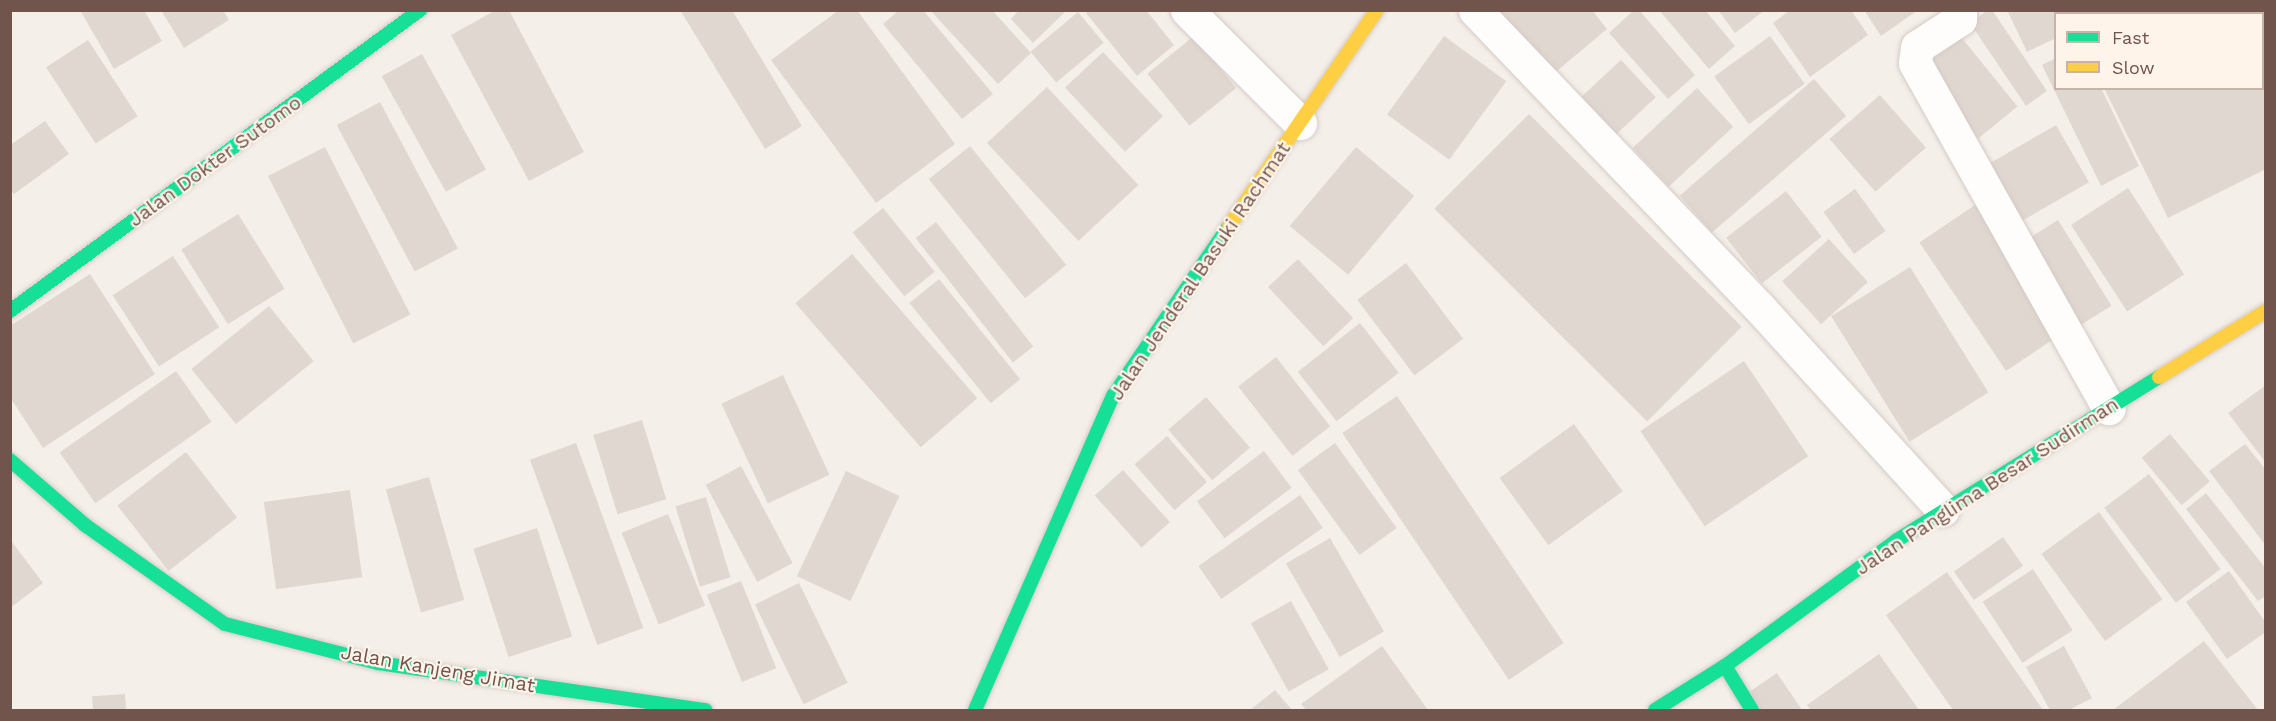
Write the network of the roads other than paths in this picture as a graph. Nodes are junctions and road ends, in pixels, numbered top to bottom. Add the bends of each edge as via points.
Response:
1 (420, 10) edge
2 (1187, 10) edge
3 (1377, 10) edge
4 (1474, 10) edge
5 (1960, 10) edge
6 (1300, 123) junction
7 (10, 311) edge
8 (2265, 311) edge
9 (2109, 408) junction
10 (10, 460) edge
11 (1943, 510) junction
12 (1725, 666) junction
13 (706, 711) edge
14 (975, 711) edge
15 (1655, 711) edge
16 (1752, 711) edge

1 - 7 main road, Jalan Dokter Sutomo
2 - 6 street
3 - 6 main road, Jalan Jenderal Basuki Rachmat
4 - 11 street via 1758,306
5 - 9 street via 1960,19 1917,47 1915,63
6 - 14 main road, Jalan Jenderal Basuki Rachmat via 1113,396
8 - 9 main road, Jalan Panglima Besar Sudirman
9 - 11 main road, Jalan Panglima Besar Sudirman
10 - 13 main road, Jalan Kanjeng Jimat via 85,525 225,624 378,663
11 - 12 main road, Jalan Panglima Besar Sudirman
12 - 15 main road, Jalan Panglima Besar Sudirman
12 - 16 main road

